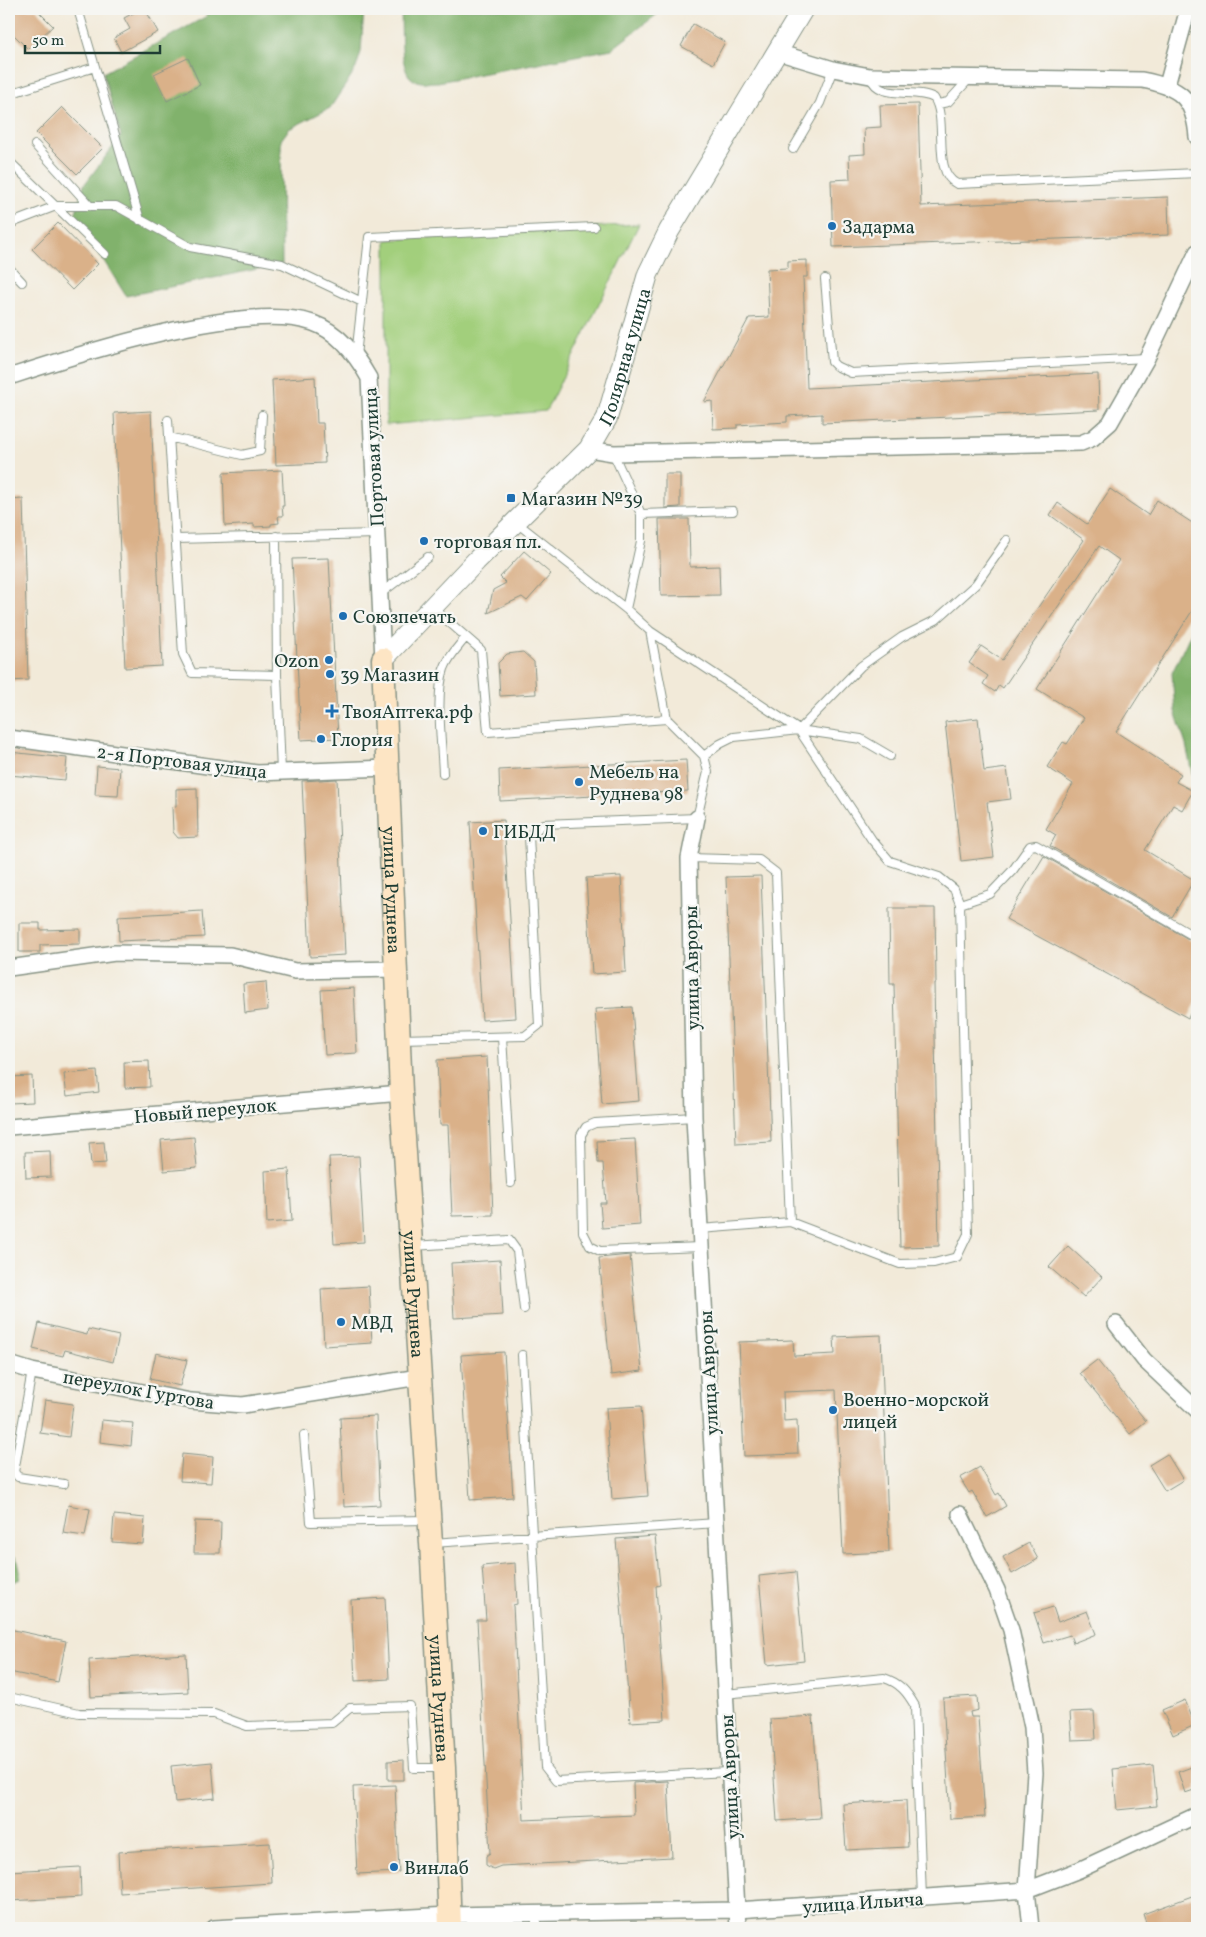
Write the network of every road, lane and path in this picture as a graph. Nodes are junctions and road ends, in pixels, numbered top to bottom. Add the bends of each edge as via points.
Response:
1 (78, 9) edge
2 (803, 9) edge
3 (1188, 9) edge
4 (777, 52) junction
5 (95, 67) junction
6 (833, 69) junction
7 (870, 76) junction
8 (969, 79) junction
9 (1167, 85) junction
10 (9, 94) edge
11 (938, 104) junction
12 (1195, 112) edge
13 (1197, 137) edge
14 (35, 146) dead end
15 (793, 150) dead end
16 (9, 161) edge
17 (1197, 173) edge
18 (56, 206) junction
19 (90, 206) junction
20 (140, 220) junction
21 (9, 224) edge
22 (594, 227) dead end
23 (105, 254) dead end
24 (1197, 254) edge
25 (9, 268) edge
26 (825, 279) dead end
27 (22, 282) dead end
28 (362, 302) junction
29 (356, 356) junction
30 (1147, 358) junction
31 (9, 376) edge
32 (262, 415) dead end
33 (168, 420) dead end
34 (169, 437) junction
35 (589, 449) junction
36 (613, 453) junction
37 (733, 511) dead end
38 (641, 514) junction
39 (516, 522) junction
40 (377, 534) junction
41 (276, 536) junction
42 (176, 539) junction
43 (1006, 540) dead end
44 (428, 557) dead end
45 (380, 594) junction
46 (433, 608) junction
47 (626, 609) junction
48 (650, 631) junction
49 (466, 637) junction
50 (383, 659) junction
51 (277, 675) junction
52 (667, 719) junction
53 (799, 730) junction
54 (9, 738) edge
55 (704, 756) junction
56 (890, 756) dead end
57 (387, 768) junction
58 (281, 772) junction
59 (444, 774) dead end
60 (697, 818) junction
61 (689, 858) junction
62 (960, 904) junction
63 (1197, 938) edge
64 (9, 968) edge
65 (396, 969) junction
66 (502, 1037) junction
67 (398, 1039) junction
68 (401, 1094) junction
69 (694, 1117) junction
70 (9, 1127) edge
71 (512, 1183) dead end
72 (790, 1222) junction
73 (700, 1229) junction
74 (411, 1246) junction
75 (701, 1247) junction
76 (524, 1308) dead end
77 (1116, 1324) dead end
78 (522, 1355) dead end
79 (9, 1364) edge
80 (32, 1371) junction
81 (419, 1377) junction
82 (1197, 1410) edge
83 (304, 1435) dead end
84 (64, 1484) dead end
85 (960, 1514) dead end
86 (430, 1520) junction
87 (716, 1523) junction
88 (532, 1534) junction
89 (431, 1543) junction
90 (725, 1694) junction
91 (9, 1696) edge
92 (444, 1768) junction
93 (728, 1772) junction
94 (1197, 1815) edge
95 (1027, 1890) junction
96 (922, 1898) junction
97 (737, 1910) junction
98 (536, 1921) edge
99 (449, 1922) edge
100 (214, 1928) edge
101 (738, 1928) edge
102 (1031, 1928) edge

1 - 5 lane
2 - 4 street, Полярная улица
3 - 9 street
4 - 6 street
4 - 35 street, Полярная улица via 669,231 648,274 607,418
5 - 10 lane
5 - 20 lane
6 - 7 street
6 - 15 lane via 820,103
7 - 8 street
7 - 11 lane via 873,83 884,91 927,94
8 - 9 street via 1142,80
8 - 11 lane via 948,102
9 - 12 street via 1178,90
11 - 17 lane via 944,166 950,181 957,184
12 - 13 street
14 - 19 lane
16 - 18 lane
18 - 19 lane
18 - 21 lane
18 - 23 lane
19 - 20 lane via 116,206
20 - 28 lane via 190,247 282,264
22 - 28 lane via 369,237
24 - 30 street
25 - 27 lane
26 - 30 lane via 832,362 852,373
28 - 29 lane
29 - 31 street, Портовая улица via 334,334 281,317 212,323 135,340
29 - 40 street, Портовая улица via 370,378
30 - 36 street via 1110,423 1093,438 1081,443
32 - 34 lane via 260,451 242,455
33 - 34 lane
34 - 42 lane
35 - 36 street
35 - 39 street, Полярная улица
36 - 38 lane
37 - 38 lane
38 - 47 lane via 641,541
39 - 46 street, Полярная улица
39 - 47 lane
40 - 41 lane
40 - 45 street, Портовая улица
41 - 42 lane
41 - 51 lane
42 - 51 lane via 183,654 192,673
43 - 53 lane via 976,584 936,620 902,637 861,666
44 - 45 lane
45 - 50 street, Портовая улица
46 - 49 lane
46 - 50 street, Полярная улица
47 - 48 lane
48 - 52 lane
48 - 53 lane
49 - 52 lane via 481,650 488,732
49 - 59 lane via 444,669 440,687
50 - 57 main road, улица Руднева
51 - 58 lane
52 - 55 lane
53 - 55 lane via 734,737
53 - 56 lane via 861,739
53 - 62 lane via 872,840 890,861 939,877 954,889
54 - 58 street, 2-я Портовая улица via 257,773
55 - 60 lane via 708,772
57 - 58 street, 2-я Портовая улица
57 - 65 main road, улица Руднева
60 - 61 street, улица Авроры
60 - 66 lane via 543,824 529,836 539,1025 525,1036
61 - 69 street, улица Авроры
61 - 72 lane via 759,860 776,873
62 - 63 lane via 990,894 1030,846 1036,844
62 - 72 lane via 968,1234 957,1257 934,1263 900,1264
64 - 65 street via 115,953 230,955 295,971
65 - 67 main road, улица Руднева
66 - 67 lane
66 - 71 lane
67 - 68 main road, улица Руднева
68 - 70 street, Новый переулок
68 - 74 main road, улица Руднева
69 - 73 street, улица Авроры
69 - 75 lane via 594,1123 586,1128 580,1135 583,1232 590,1246 600,1251
72 - 73 lane
73 - 75 street, улица Авроры
74 - 76 lane via 508,1240 517,1251
74 - 81 main road, улица Руднева
75 - 87 street, улица Авроры
77 - 82 street via 1144,1360
78 - 88 lane
79 - 80 street, переулок Гуртова
80 - 81 street, переулок Гуртова via 191,1401 243,1405
80 - 84 lane via 14,1472 18,1477
81 - 86 main road, улица Руднева
83 - 86 lane via 311,1522
85 - 95 street via 997,1590 1008,1622 1032,1727 1035,1773
86 - 89 main road, улица Руднева
87 - 88 lane
87 - 90 street, улица Авроры
88 - 89 lane
88 - 93 lane via 544,1767 556,1781
89 - 92 main road, улица Руднева
90 - 93 street, улица Авроры
90 - 96 lane via 884,1678 896,1682 907,1692 915,1706
91 - 92 lane via 79,1713 214,1714 247,1726 332,1723 350,1708 410,1706 414,1768
92 - 99 main road, улица Руднева
93 - 97 street, улица Авроры
94 - 95 street, улица Ильича via 1079,1870
95 - 96 street, улица Ильича
95 - 102 street
96 - 97 street, улица Ильича
97 - 98 street, улица Ильича
97 - 101 street, улица Авроры
98 - 99 street, улица Ильича
99 - 100 street, улица Ильича

